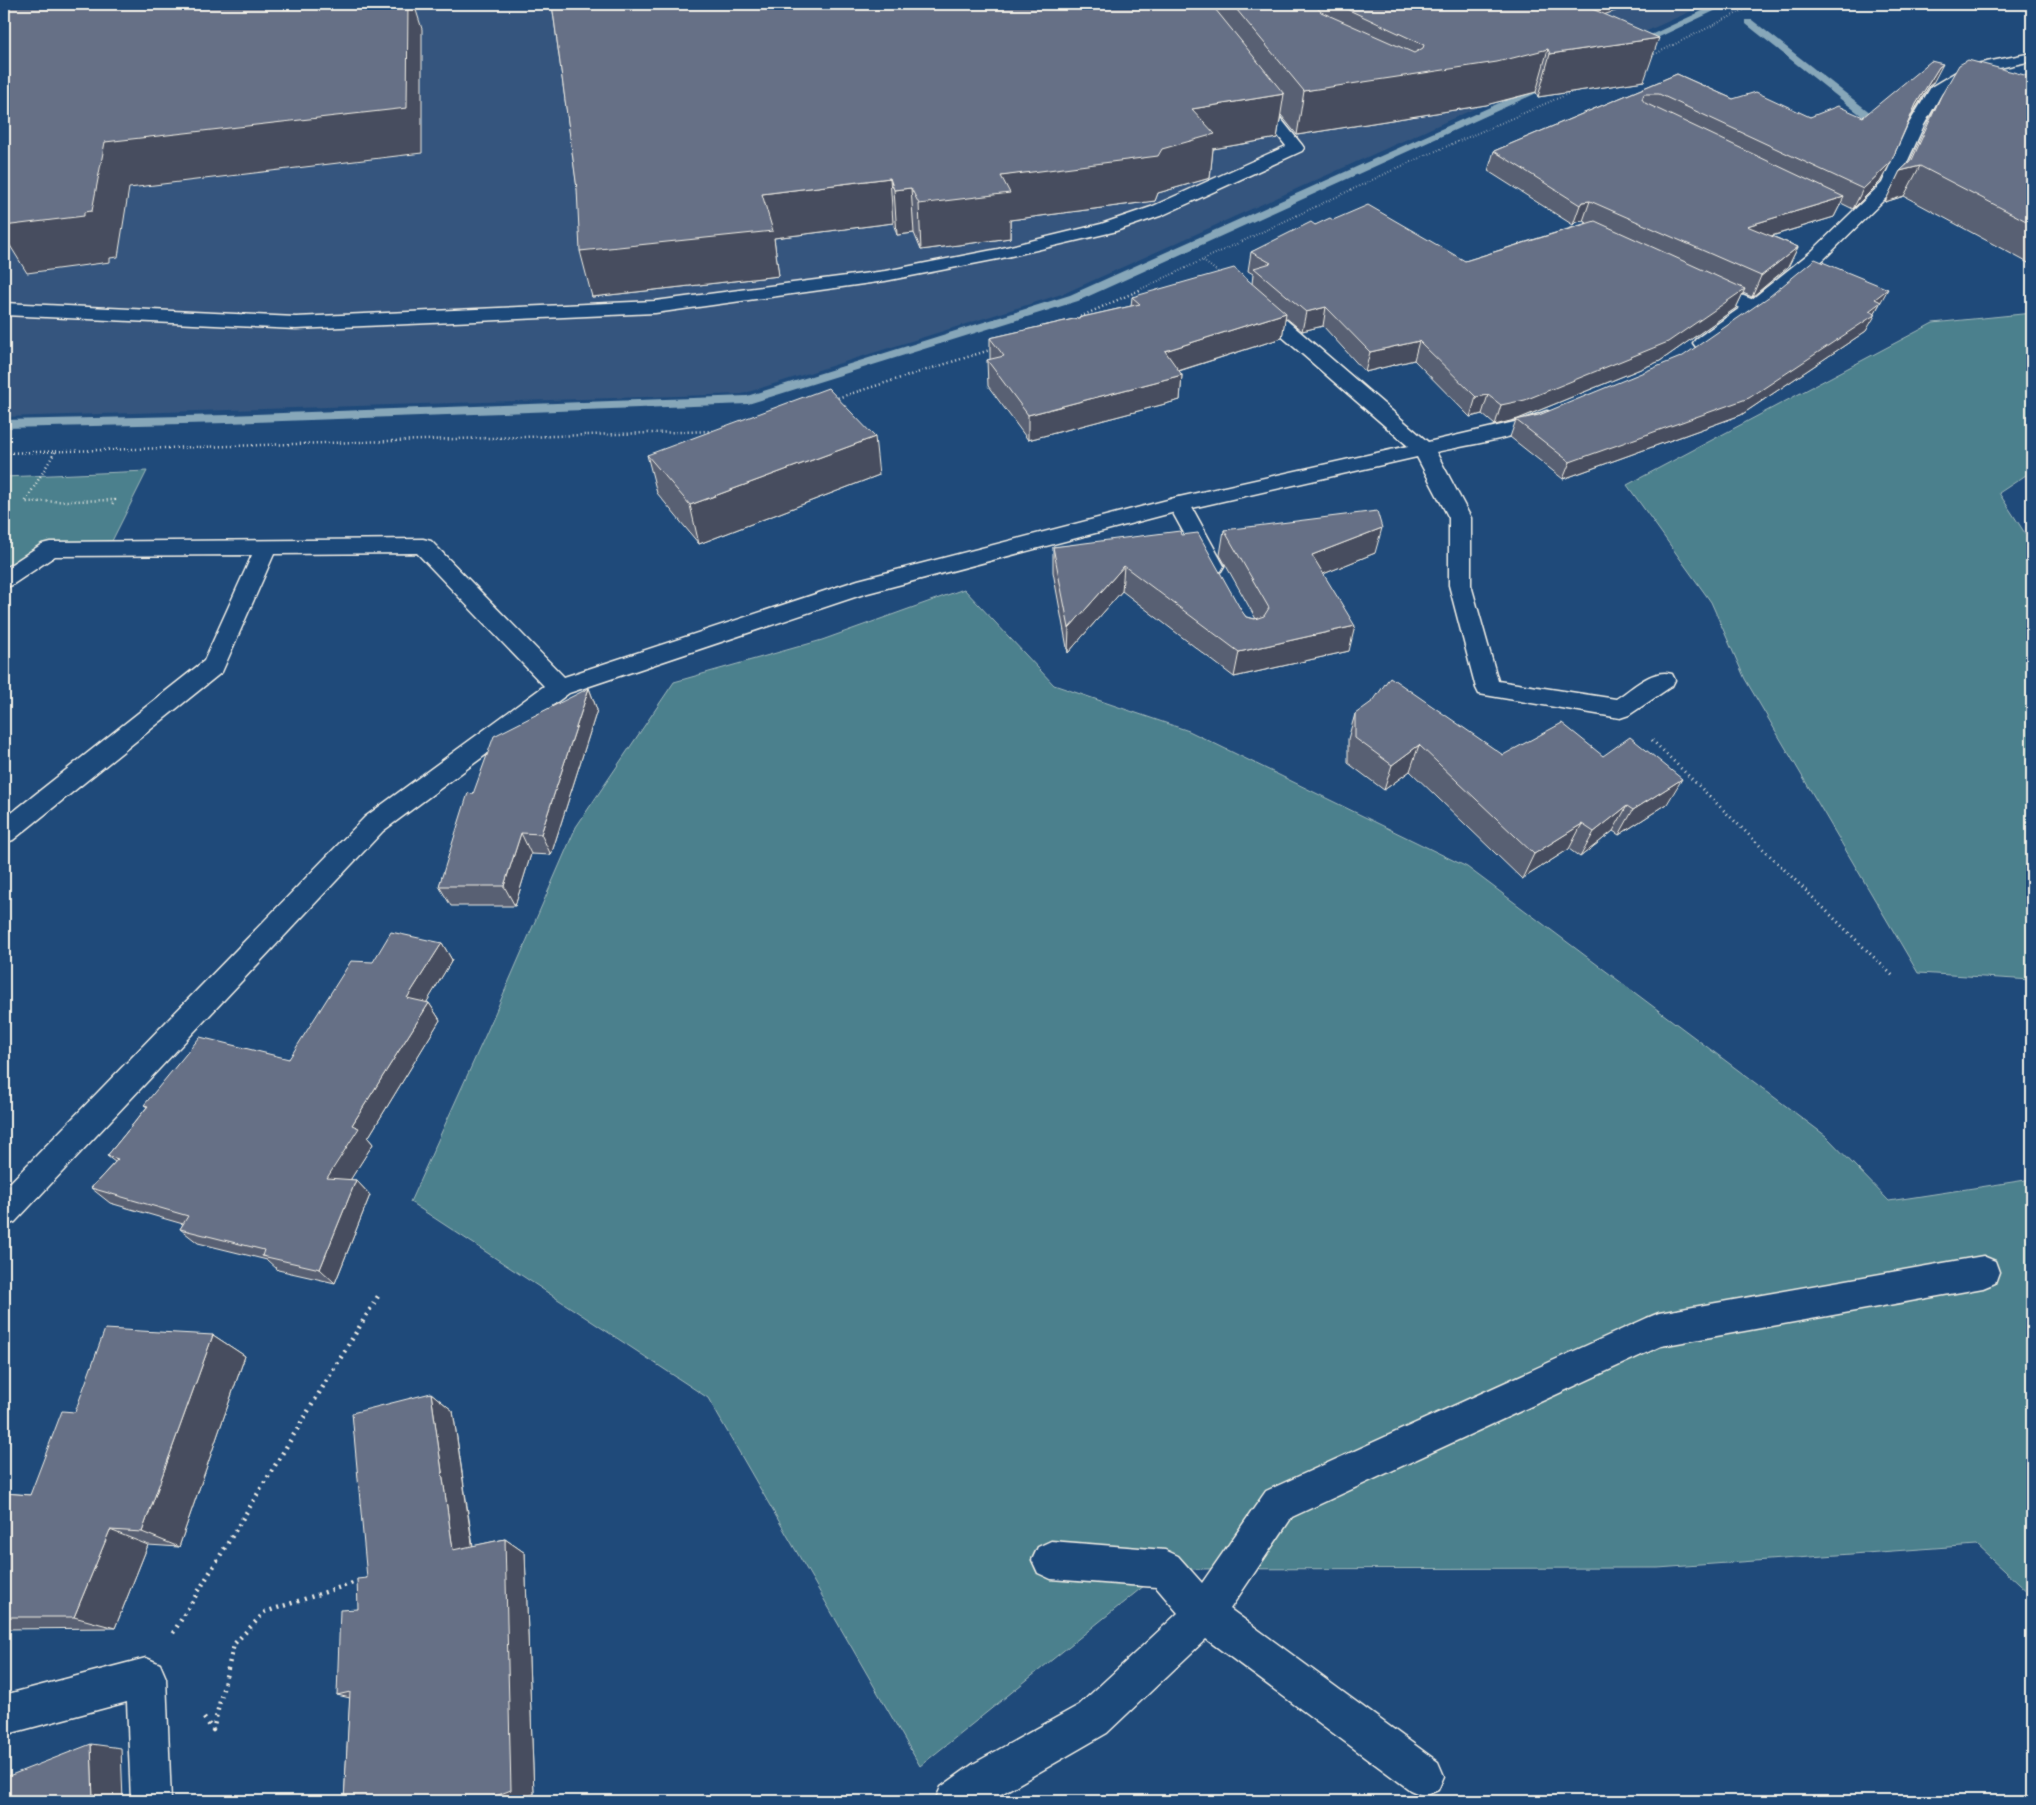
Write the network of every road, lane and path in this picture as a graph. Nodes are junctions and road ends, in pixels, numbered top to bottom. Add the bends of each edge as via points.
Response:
1 (2023, 58) edge
2 (2032, 72) edge
3 (1247, 85) edge
4 (1203, 261) dead end
5 (1222, 274) joint
6 (1691, 278) edge
7 (1754, 307) junction
8 (4, 309) edge
9 (1684, 356) edge
10 (1570, 408) edge
11 (1423, 448) junction
12 (55, 451) dead end
13 (1179, 504) junction
14 (267, 546) junction
15 (88, 549) junction
16 (4, 580) edge
17 (1222, 582) edge
18 (1663, 680) dead end
19 (560, 688) junction
20 (1620, 708) junction
21 (4, 833) edge
22 (1894, 977) dead end
23 (4, 1211) edge
24 (1983, 1272) dead end
25 (380, 1293) dead end
26 (1051, 1560) dead end
27 (359, 1581) edge
28 (1204, 1614) junction
29 (146, 1678) junction
30 (4, 1715) edge
31 (202, 1716) dead end
32 (1424, 1776) dead end
33 (152, 1801) edge
34 (955, 1801) edge

1 - 2 street
1 - 7 street via 1971,69 1936,90 1889,185 1846,215 1818,255
3 - 8 street via 1296,148 1157,211 1107,228 885,276 654,307 296,323
4 - 5 path
5 - 11 street
6 - 7 street
7 - 9 street
10 - 11 street via 1525,426
11 - 13 street
11 - 20 street via 1460,518 1460,585 1488,688
12 - 15 path via 25,502 115,500
13 - 17 street
13 - 19 street via 858,588
14 - 15 street
14 - 19 street via 423,546
14 - 21 street via 214,666
15 - 16 street via 50,549
18 - 20 street
19 - 23 street via 374,824
20 - 22 path
24 - 28 street via 1659,1330 1278,1504
25 - 29 path
26 - 28 street via 1165,1569
27 - 31 path via 265,1612 234,1644 213,1730
28 - 32 street
28 - 34 street via 1093,1718 987,1778
29 - 30 street
29 - 33 street

